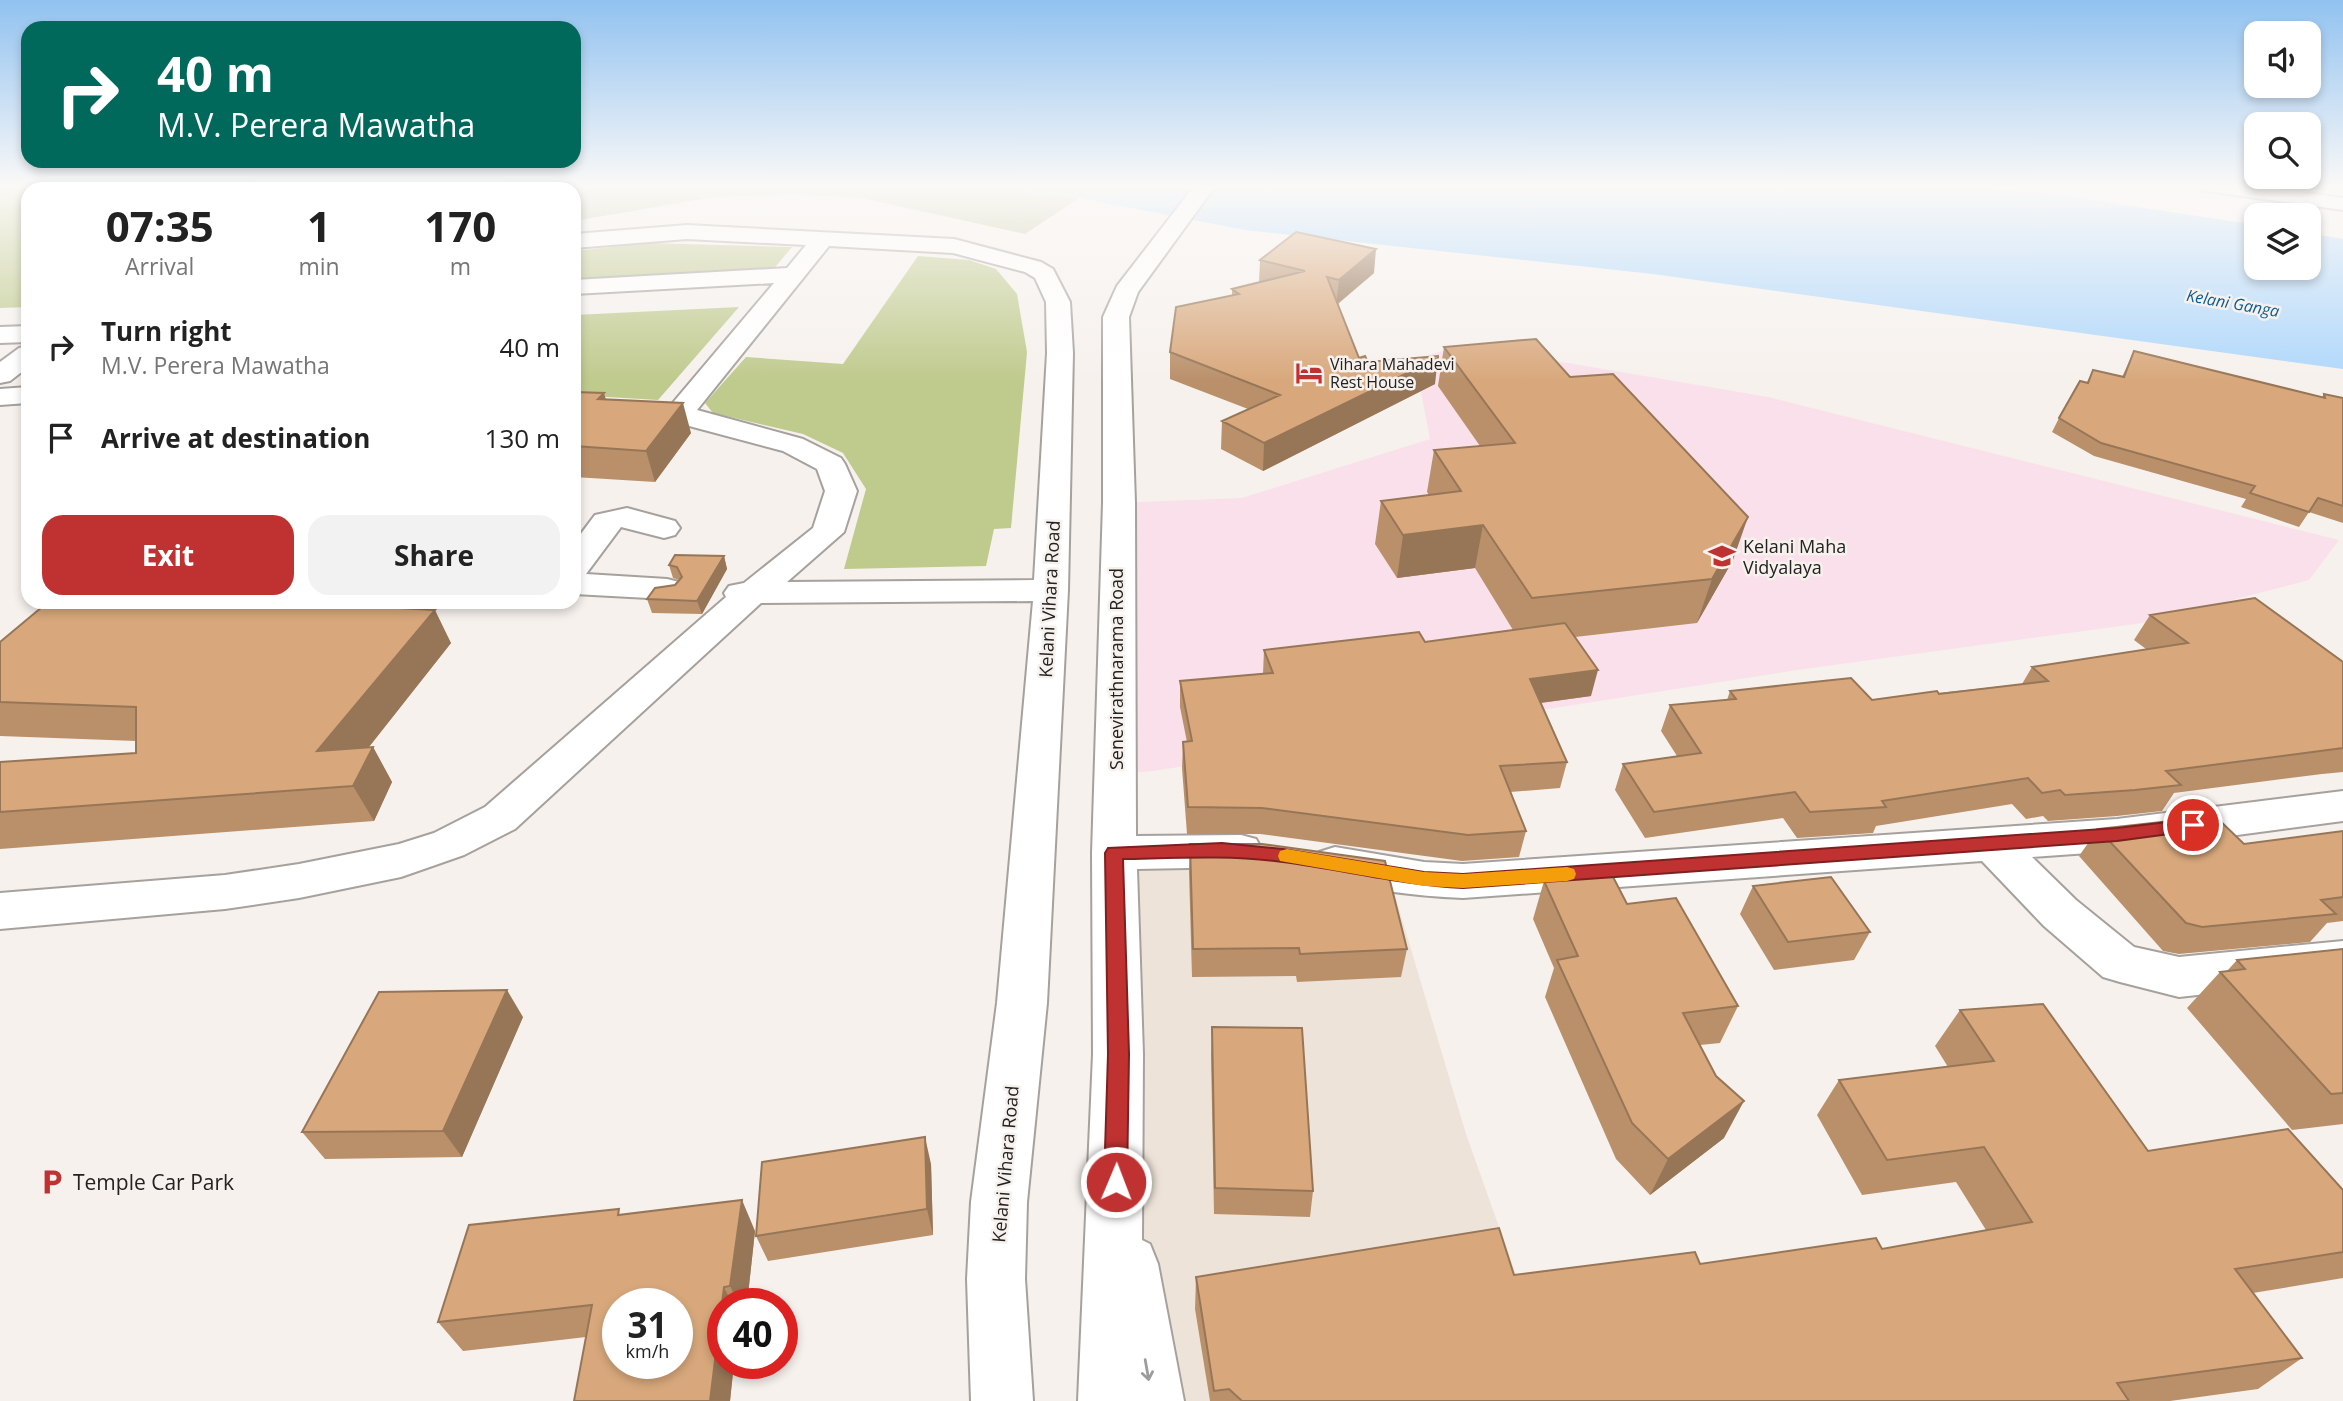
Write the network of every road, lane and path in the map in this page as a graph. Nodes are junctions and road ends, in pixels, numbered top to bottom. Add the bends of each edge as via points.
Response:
1 (814, 250) edge
2 (970, 250) edge
3 (1157, 250) edge
4 (785, 285) junction
5 (581, 287) edge
6 (581, 305) edge
7 (21, 313) edge
8 (0, 314) edge
9 (21, 334) edge
10 (0, 335) edge
11 (21, 359) edge
12 (0, 375) edge
13 (21, 396) edge
14 (0, 397) edge
15 (581, 409) edge
16 (680, 414) junction
17 (664, 528) dead end
18 (581, 557) edge
19 (581, 584) edge
20 (667, 589) edge
21 (1051, 590) junction
22 (733, 592) junction
23 (2343, 806) edge
24 (1991, 843) junction
25 (1114, 853) junction
26 (0, 911) edge
27 (2343, 960) edge
28 (1116, 1182) junction
29 (1002, 1401) edge
30 (1109, 1401) edge
31 (1153, 1401) edge

1 - 4 street
2 - 21 street, Kelani Vihara Road via 1045,274 1058,302
3 - 25 street, Senevirathnarama Road via 1126,291 1116,317 1119,503
4 - 5 street
4 - 6 street
4 - 16 street
7 - 8 street
9 - 10 street
11 - 12 street
13 - 14 street
15 - 16 street
16 - 22 street via 793,445 830,464 841,491 828,532
17 - 18 street via 612,517
19 - 20 street
21 - 22 street
21 - 29 street, Kelani Vihara Road via 1022,1003 999,1202 996,1279
22 - 26 street via 500,818 449,844 348,873 286,883
23 - 24 street via 2117,835
24 - 25 street via 1463,881 1222,850
24 - 27 street via 2060,913 2120,963 2179,977
25 - 28 street, Senevirathnarama Road
28 - 30 street, Senevirathnarama Road
28 -> 31 street, Senevirathnarama Road

